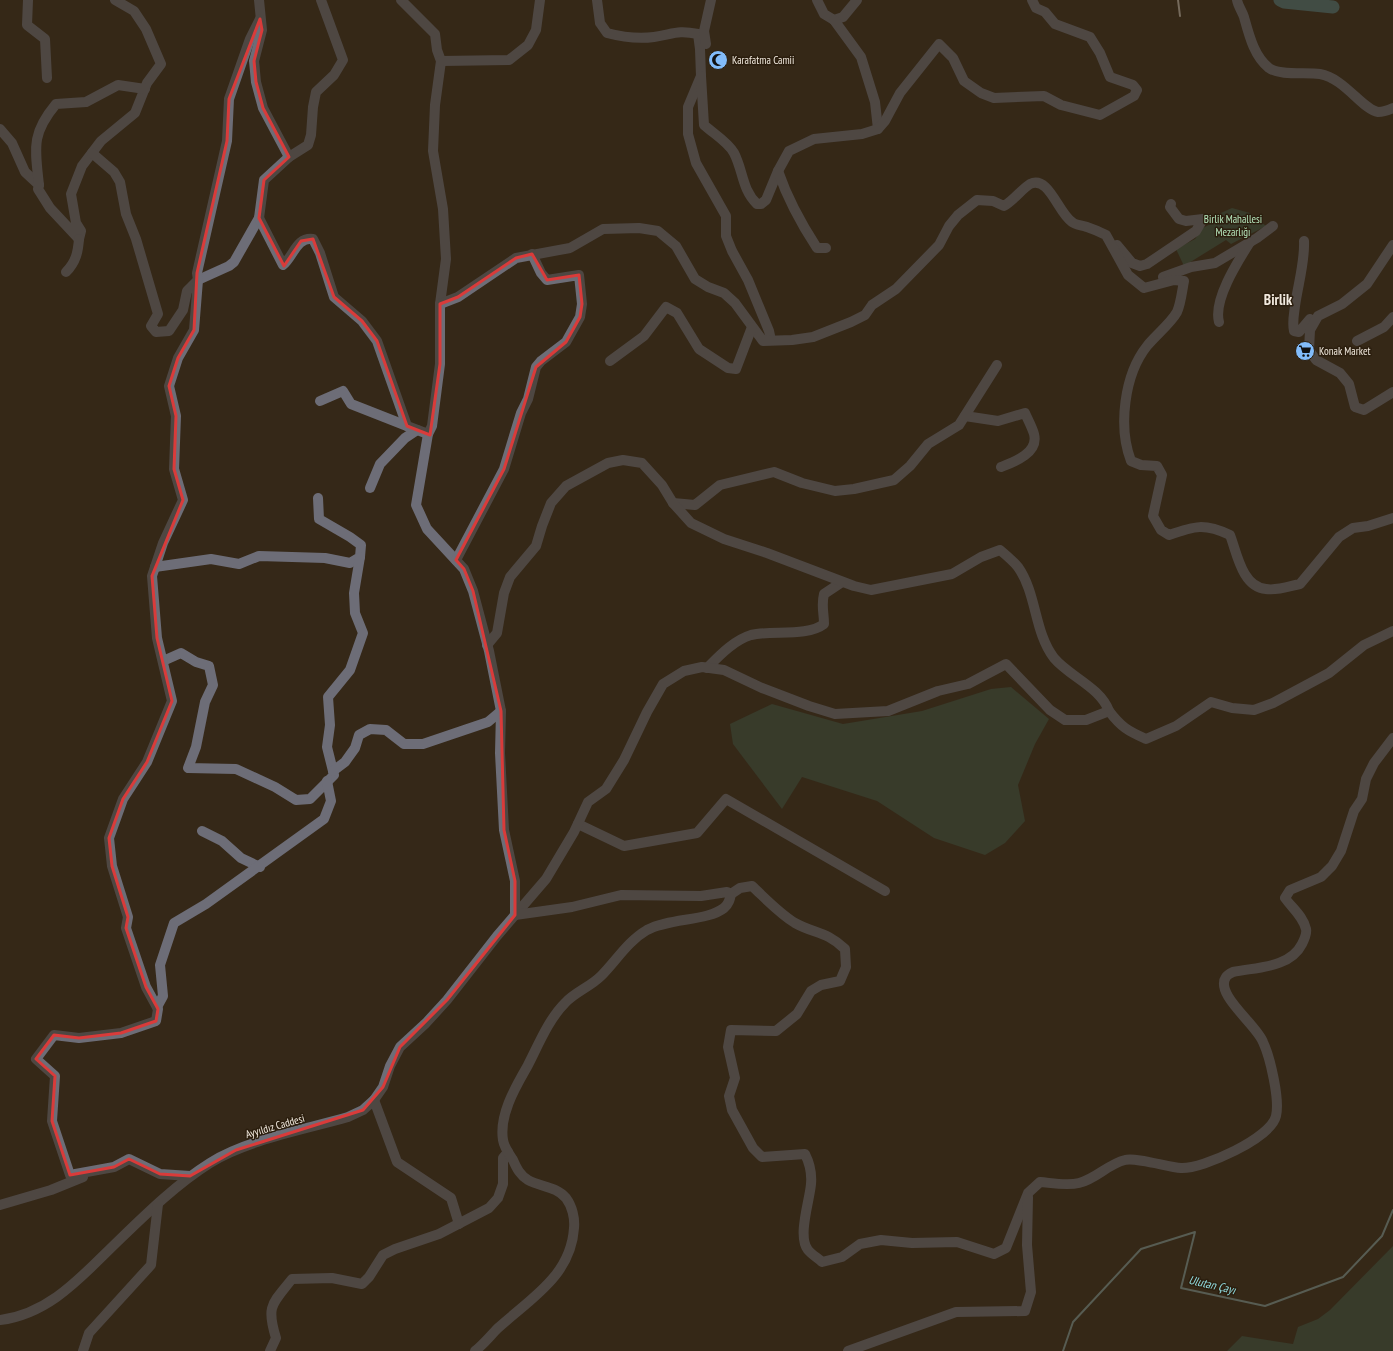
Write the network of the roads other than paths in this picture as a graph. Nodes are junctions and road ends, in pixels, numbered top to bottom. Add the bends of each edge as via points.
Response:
1 (28, 0) edge
2 (115, 0) edge
3 (259, 0) edge
4 (321, 0) edge
5 (401, 0) edge
6 (540, 0) edge
7 (597, 0) edge
8 (711, 0) edge
9 (817, 0) edge
10 (857, 0) edge
11 (1032, 0) edge
12 (1237, 0) edge
13 (260, 19) junction
14 (834, 20) junction
15 (700, 49) junction
16 (441, 61) junction
17 (701, 76) junction
18 (47, 78) dead end
19 (145, 90) junction
20 (1393, 108) edge
21 (878, 129) junction
22 (1, 134) edge
23 (92, 153) junction
24 (289, 157) junction
25 (778, 171) junction
26 (39, 185) junction
27 (1171, 204) dead end
28 (259, 218) junction
29 (1273, 226) dead end
30 (1106, 235) junction
31 (79, 239) junction
32 (1304, 241) dead end
33 (1250, 242) junction
34 (1393, 245) edge
35 (826, 248) dead end
36 (532, 254) junction
37 (66, 272) dead end
38 (198, 280) junction
39 (1138, 282) junction
40 (440, 304) junction
41 (1318, 316) junction
42 (1393, 318) edge
43 (1219, 322) dead end
44 (752, 327) junction
45 (771, 340) junction
46 (1357, 341) dead end
47 (610, 360) dead end
48 (997, 365) dead end
49 (1393, 392) edge
50 (320, 401) dead end
51 (965, 416) junction
52 (407, 426) junction
53 (417, 430) junction
54 (428, 434) junction
55 (1001, 467) dead end
56 (370, 488) dead end
57 (318, 498) dead end
58 (673, 503) junction
59 (1393, 518) edge
60 (360, 557) junction
61 (456, 560) junction
62 (155, 567) junction
63 (842, 582) junction
64 (1393, 631) edge
65 (487, 645) junction
66 (163, 661) junction
67 (706, 668) junction
68 (501, 711) junction
69 (1109, 711) junction
70 (1393, 738) edge
71 (333, 771) junction
72 (327, 782) junction
73 (578, 824) junction
74 (202, 831) dead end
75 (260, 867) junction
76 (885, 891) dead end
77 (731, 894) junction
78 (515, 916) junction
79 (157, 1007) junction
80 (374, 1100) junction
81 (508, 1152) junction
82 (107, 1168) junction
83 (190, 1176) junction
84 (1028, 1193) junction
85 (158, 1204) junction
86 (0, 1205) edge
87 (459, 1224) junction
88 (0, 1320) edge
89 (83, 1351) edge
90 (270, 1351) edge
91 (475, 1351) edge
92 (848, 1351) edge

1 - 18 street via 27,25 45,39
2 - 19 street via 134,11 146,29 161,64
3 - 13 street
4 - 24 street via 343,60 337,71 316,92 308,145
5 - 16 street via 435,34
6 - 16 street via 536,30 528,45 509,60
7 - 15 street via 600,23 607,33 623,37 653,37 682,31 698,34
8 - 15 street via 704,31 706,44
9 - 14 street via 824,14
10 - 14 street via 843,17
11 - 21 street via 1036,8 1045,12 1055,24 1090,37 1110,77 1132,85 1137,90 1134,96 1100,115 1061,105 1044,96 994,98 981,93 964,81 953,58 938,44 900,93
12 - 20 street via 1255,50 1271,69 1280,73 1322,74 1349,89 1370,109 1378,112
13 - 24 street via 262,30 254,61 256,82 263,108
13 - 38 street via 250,39 229,99 227,141 197,273
14 - 21 street via 861,57 875,102
15 - 17 street
16 - 40 street via 432,151 443,210 446,259
17 - 25 street via 704,125 733,152 745,188 757,204 766,200
17 - 45 street via 688,107 688,134 696,163 726,216 726,236 748,280
19 - 23 street via 135,113 101,141
19 - 26 street via 118,85 86,102 56,104 43,120 38,132 35,154
21 - 25 street via 862,134 814,139 789,151
22 - 26 street via 12,143 25,172
23 - 31 street via 82,166 71,194 76,223 81,231
23 - 38 street via 114,172 120,182 126,214 156,304 158,314 151,326 156,332 169,330 183,310 187,291
24 - 28 street via 264,180
25 - 35 street via 793,210 806,232 817,248
26 - 31 street via 38,189 50,208
27 - 30 street via 1170,207 1179,219 1186,221 1199,218 1203,219 1203,222 1196,231 1147,264 1140,266 1132,263 1119,246
28 - 38 street via 234,262
28 - 52 street via 283,265 301,241 306,238 313,239 334,297 362,321 377,341
29 - 33 street
30 - 39 street via 1128,275
30 - 45 street via 1072,223 1055,203 1049,190 1037,183 1030,184 1004,206 993,201 977,200 948,226 940,245 896,289 872,305 865,315 813,337
31 - 37 street via 78,253
32 - 41 street via 1305,255 1292,324 1294,331 1299,332 1309,319
33 - 39 street via 1215,263 1156,280
33 - 43 street via 1232,273 1219,304
34 - 41 street via 1367,284 1342,304
36 - 40 street via 516,258 458,297
36 - 44 street via 570,248 603,228 658,230 676,246 695,279 708,288 724,293 735,303
36 - 61 street via 547,280 579,275 582,304 580,317 566,342 536,367 504,469
38 - 62 street via 194,330 178,358 169,386 176,416 174,469 183,500
39 - 59 street via 1144,288 1174,280 1184,281 1177,312 1141,356 1132,374 1123,417 1127,452 1131,461 1141,465 1157,466 1162,475 1153,516 1161,530 1169,535 1194,526 1215,528 1230,535 1243,571 1253,584 1266,589 1300,584 1339,537 1353,528
40 - 54 street via 440,364 432,426
41 - 49 street via 1310,330 1309,350 1316,360 1340,373 1349,384 1356,407 1364,410
42 - 46 street via 1384,327
44 - 45 street via 763,341
44 - 47 street via 736,369 728,368 699,349 677,313 666,307 644,336
48 - 51 street
50 - 52 street via 343,391 351,404
51 - 55 street via 998,421 1025,413 1034,435 1033,445 1020,460
51 - 58 street via 959,425 928,444 910,466 894,480 835,491 802,483 774,472 720,485 695,504
52 - 53 street
53 - 54 street
53 - 56 street via 405,438 380,464
54 - 61 street via 416,505 427,529
57 - 60 street via 319,519 361,545
58 - 63 street via 691,523 724,540 768,552
58 - 65 street via 662,485 642,463 624,460 608,463 566,486 551,503 536,546 510,577 504,593 497,633
60 - 62 street via 350,563 325,558 259,556 239,564 211,559
60 - 71 street via 354,593 355,612 363,633 350,670 328,697 330,725 327,747
61 - 65 street via 464,569 473,591
62 - 66 street via 152,576 157,638
63 - 67 street via 824,594 821,604 824,624 819,628 749,636 727,649
63 - 69 street via 871,590 919,581 952,574 981,557 1000,550 1018,567 1030,590 1044,636 1054,658 1098,695
64 - 69 street via 1364,645 1329,672 1273,703 1254,710 1232,708 1211,702 1176,726 1146,739 1126,730
65 - 68 street
66 - 72 street via 180,653 209,666 213,685 205,702 196,747 188,768 236,770 275,787 296,800 310,799
66 - 79 street via 172,701 147,762 124,800 109,838 112,866 128,918 126,928 146,987
67 - 69 street, Ayyıldız Caddesi via 724,670 762,688 835,714 888,711 938,690 968,684 1006,664 1050,710 1065,720 1086,720
67 - 73 street, Ayyıldız Caddesi via 684,671 662,684 624,760 606,789 588,802
68 - 71 street via 488,722 423,744 404,744 386,730 370,729 359,735 352,753
68 - 78 street via 500,753 504,830 515,881
70 - 84 street via 1374,763 1366,779 1362,799 1354,811 1341,851 1332,866 1321,877 1290,890 1285,898 1301,917 1306,930 1304,942 1298,952 1287,960 1233,972 1226,977 1224,983 1225,994 1263,1040 1276,1087 1276,1116 1266,1131 1221,1158 1183,1168 1126,1159 1079,1183 1040,1182
71 - 72 street via 334,776
72 - 75 street via 331,801 324,819
73 - 76 street via 624,846 697,833 726,799
73 - 78 street, Ayyıldız Caddesi via 546,879
74 - 75 street via 222,841 240,858
75 - 79 street via 174,923 160,965 163,996
77 - 78 street via 727,892 701,896 621,896
77 - 81 street via 728,905 723,909 699,917 663,923 645,931 634,939 601,976 565,1003 546,1032 506,1111 502,1132
77 - 84 street via 740,888 752,886 780,913 796,923 834,938 845,949 846,967 840,981 821,985 811,991 797,1014 776,1031 731,1030 728,1047 735,1078 730,1096 732,1110 753,1148 762,1157 805,1154 810,1165 811,1184 806,1202 804,1232 807,1249 822,1262 842,1257 860,1244 881,1240 912,1243 957,1242 994,1254 1006,1248
78 - 80 street, Ayyıldız Caddesi via 447,1000 400,1047 392,1060 383,1087
79 - 82 street via 156,1020 121,1033 79,1038 54,1035 36,1059 54,1076 52,1121 70,1175
80 - 83 street, Ayyıldız Caddesi via 363,1110 348,1117 236,1150
80 - 87 street via 397,1162 451,1198
81 - 87 street via 503,1158 503,1184 498,1198 489,1208
81 - 91 street via 520,1176 560,1192 567,1199 575,1222 574,1236 565,1263 553,1280
82 - 83 street via 130,1159 160,1174
82 - 86 street via 50,1190
83 - 85 street, Ayyıldız Caddesi
84 - 92 street via 1031,1292 1025,1312 956,1312
85 - 88 street, Ayyıldız Caddesi via 74,1284 52,1301 11,1319
85 - 89 street via 151,1265 89,1333
87 - 90 street via 383,1255 362,1284 332,1278 292,1279 273,1302 270,1318 276,1338

